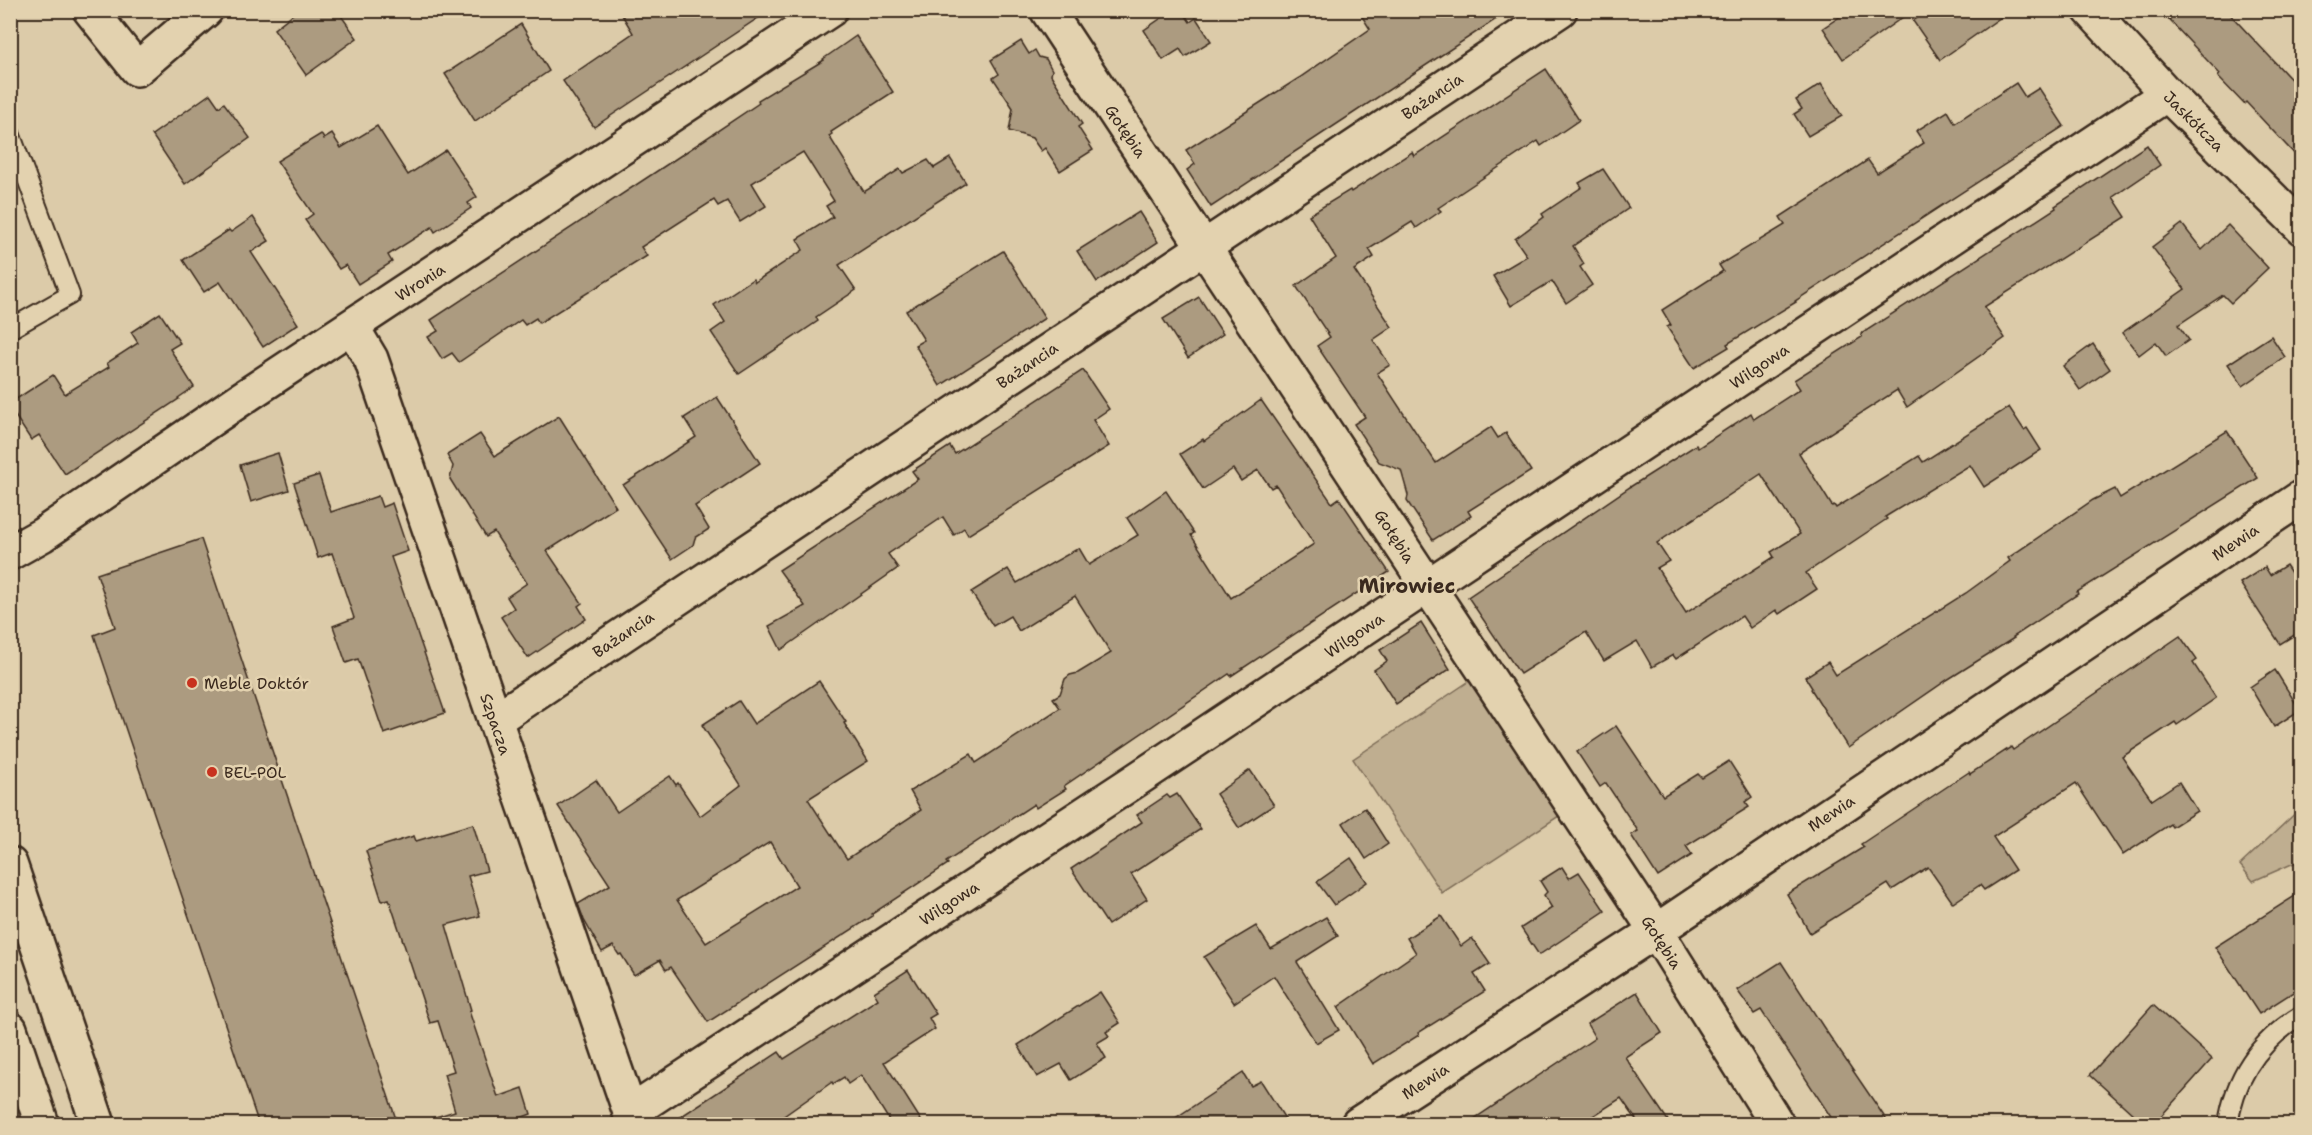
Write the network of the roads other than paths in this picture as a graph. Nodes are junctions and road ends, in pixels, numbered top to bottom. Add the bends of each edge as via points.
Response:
1 (90, 10) edge
2 (206, 10) edge
3 (831, 10) edge
4 (1047, 10) edge
5 (1560, 10) edge
6 (2090, 10) edge
7 (2167, 94) junction
8 (10, 133) edge
9 (2301, 228) edge
10 (1204, 247) junction
11 (352, 327) junction
12 (10, 330) edge
13 (2301, 497) edge
14 (10, 553) edge
15 (1428, 586) junction
16 (495, 720) junction
17 (10, 864) edge
18 (1656, 931) junction
19 (2301, 1015) edge
20 (10, 1029) edge
21 (632, 1119) edge
22 (42, 1125) edge
23 (98, 1125) edge
24 (1358, 1125) edge
25 (1777, 1125) edge
26 (2228, 1125) edge

1 - 2 street via 137,69
3 - 11 street, Wronia
4 - 10 street, Gołębia
5 - 10 street, Bażancia
6 - 7 street, Jaskółcza
7 - 9 street, Jaskółcza
7 - 15 street, Wilgowa
8 - 12 lane via 70,295
10 - 15 street, Gołębia
10 - 16 street, Bażancia
11 - 14 street, Wronia
11 - 16 street, Szpacza via 371,359
13 - 18 street, Mewia
15 - 18 street, Gołębia
15 - 21 street, Wilgowa
16 - 21 street, Szpacza
17 - 23 street
18 - 24 street, Mewia
18 - 25 street, Gołębia
19 - 26 lane via 2279,1029 2257,1054 2240,1080
20 - 22 street

